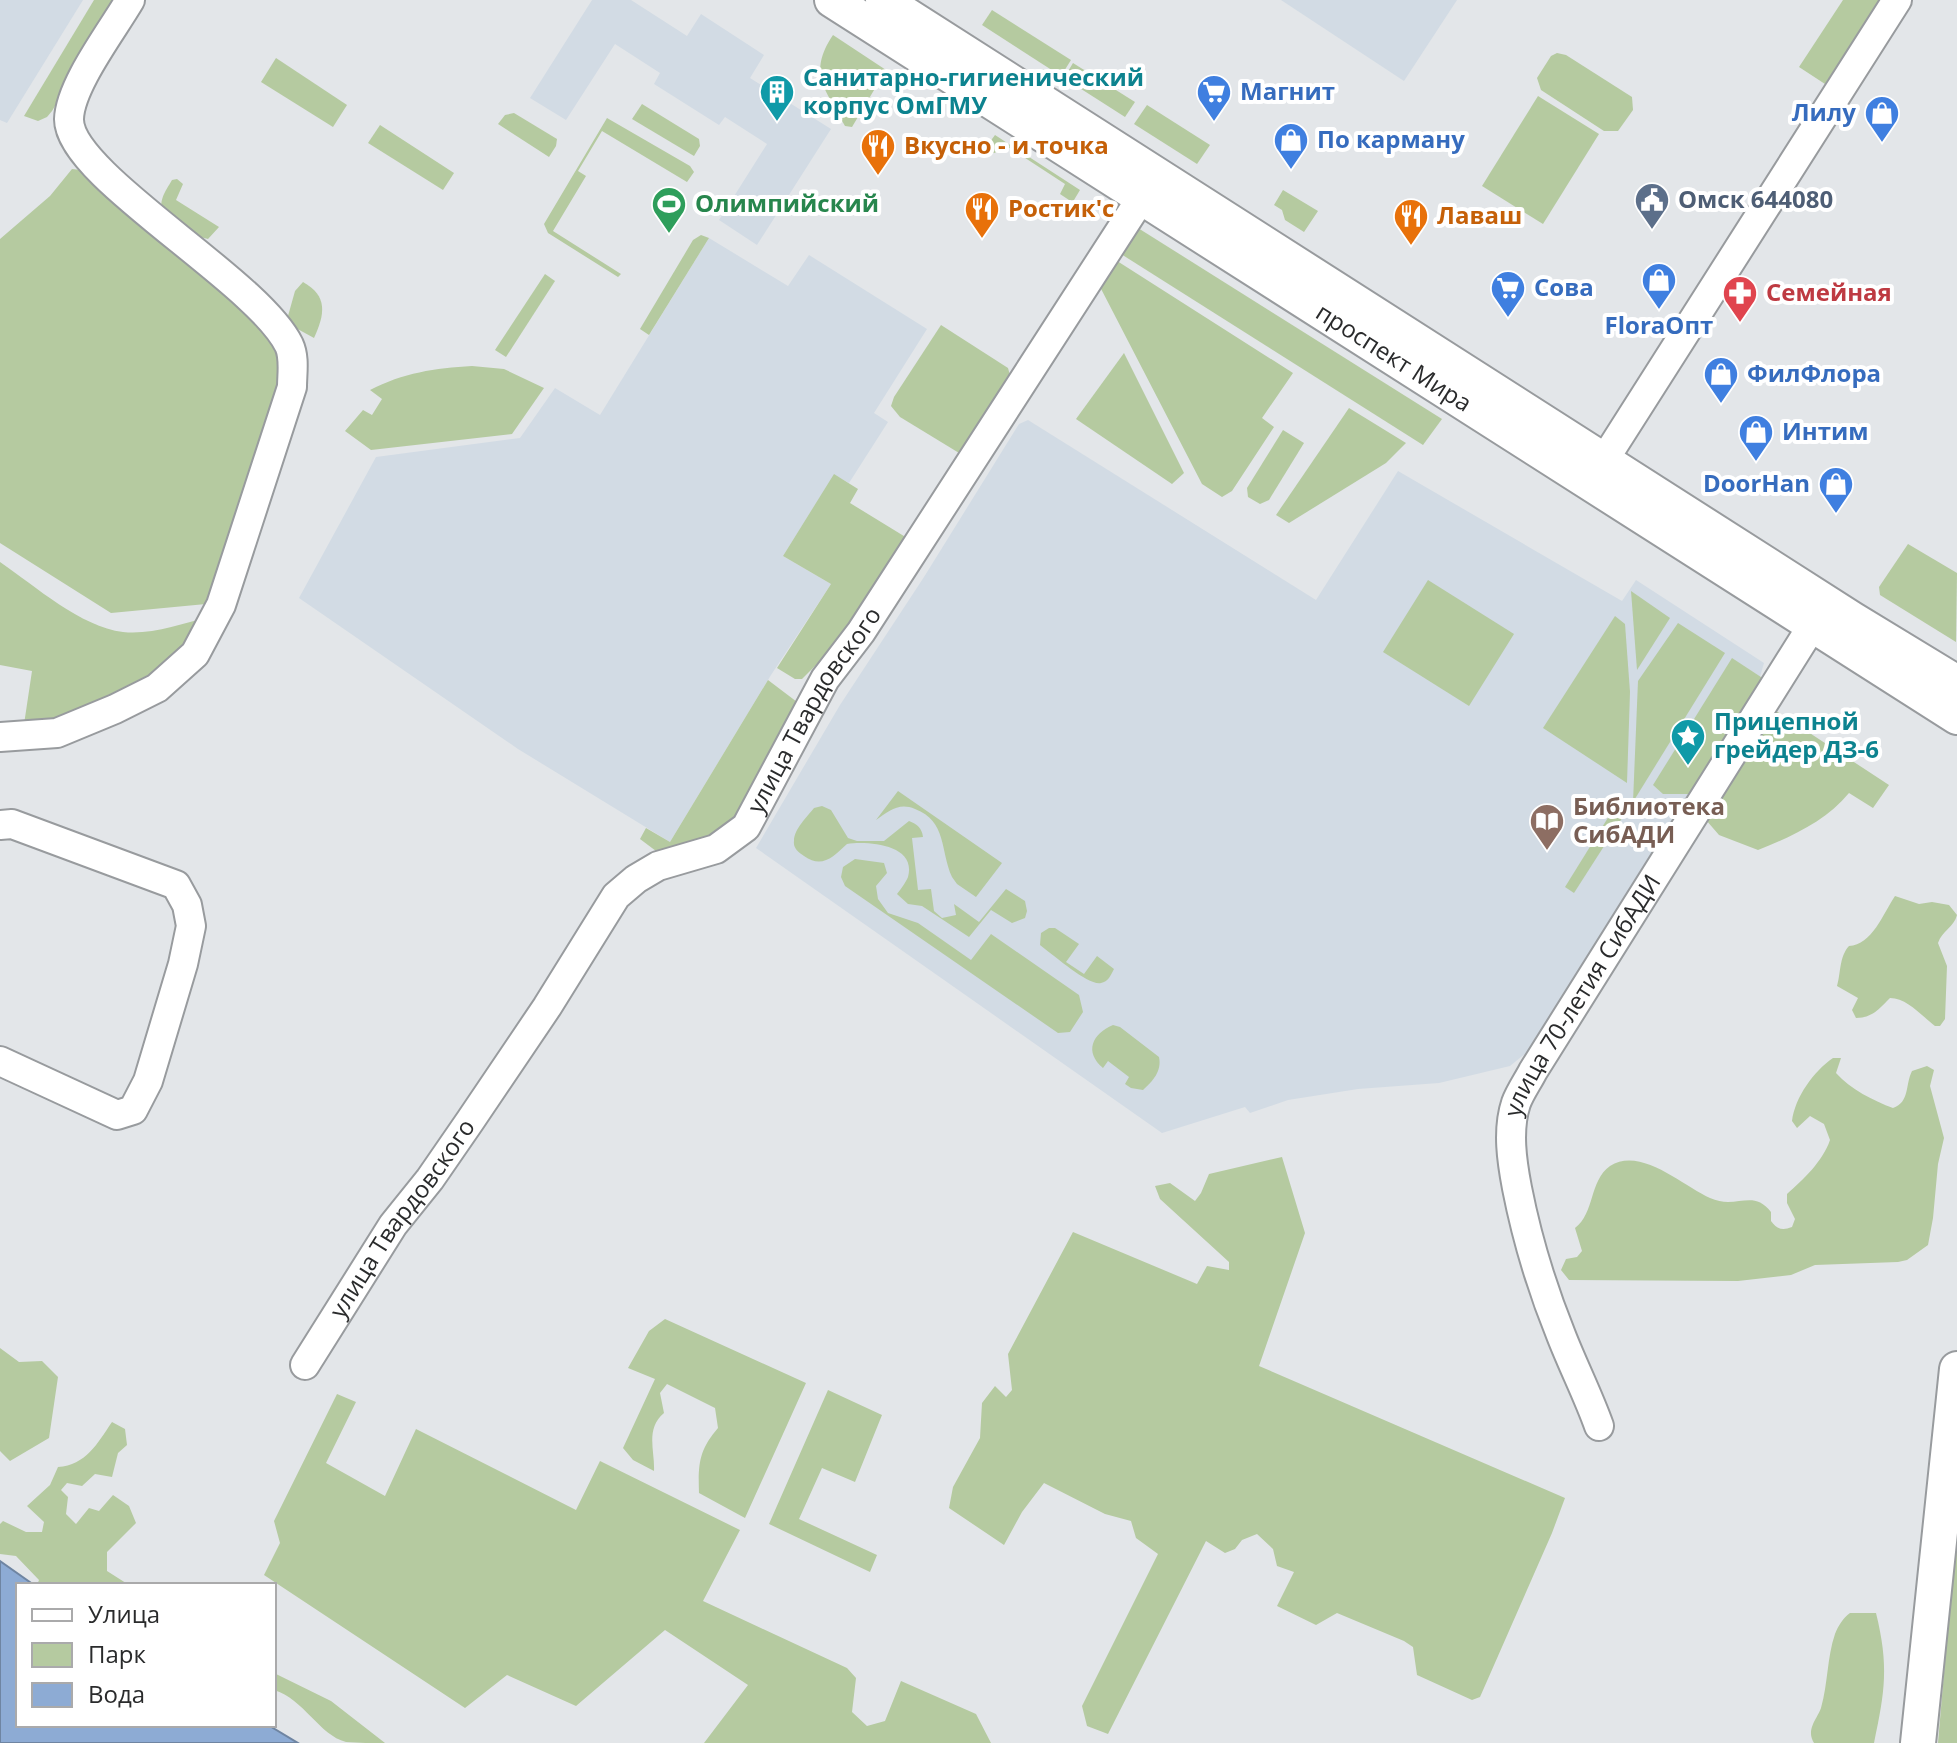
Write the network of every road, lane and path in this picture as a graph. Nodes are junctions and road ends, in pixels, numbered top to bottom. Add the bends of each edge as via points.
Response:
1 (130, 0) edge
2 (832, 0) edge
3 (883, 0) edge
4 (1897, 0) edge
5 (1142, 197) junction
6 (1597, 472) junction
7 (1819, 614) junction
8 (1957, 672) edge
9 (1918, 675) junction
10 (1957, 683) edge
11 (1957, 717) edge
12 (1957, 727) edge
13 (0, 737) edge
14 (0, 825) edge
15 (0, 1061) edge
16 (305, 1365) dead end
17 (1957, 1369) edge
18 (1599, 1426) dead end
19 (1918, 1743) edge

1 - 13 street via 74,91 69,116 74,138 103,175 263,310 289,344 292,387 221,605 195,654 157,688 115,709 57,733
2 - 5 main road, проспект Мира
3 - 6 main road, проспект Мира
4 - 6 street
5 - 6 main road, проспект Мира
5 - 16 street, улица Твардовского via 861,632 825,679 746,827 716,849 658,866 616,896 470,1121 393,1225
6 - 7 main road, проспект Мира
7 - 9 main road, проспект Мира
7 - 18 street, улица 70-летия СибАДИ via 1516,1103 1512,1160 1523,1219 1561,1336
8 - 9 main road
9 - 10 main road, проспект Мира
9 - 11 main road, проспект Мира
9 - 12 main road
14 - 15 street via 12,824 176,885 191,926 148,1081 133,1110 117,1115
17 - 19 main road

